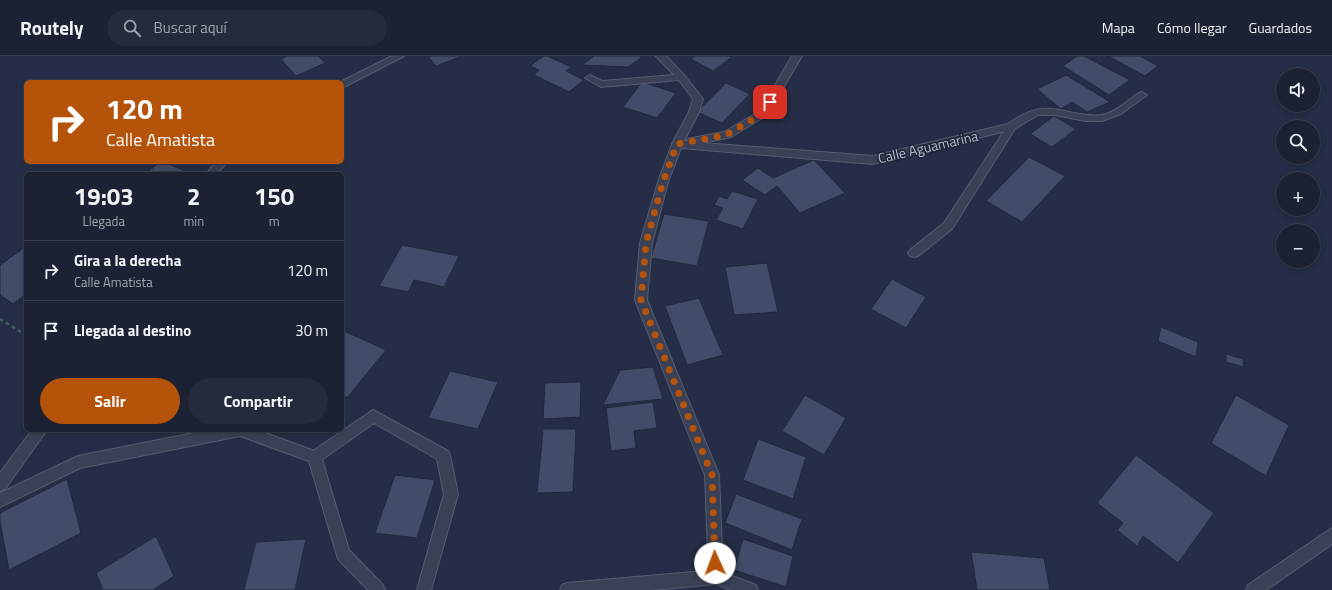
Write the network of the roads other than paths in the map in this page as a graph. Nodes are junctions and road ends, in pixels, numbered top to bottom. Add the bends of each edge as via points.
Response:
1 (399, 56) edge
2 (661, 56) edge
3 (797, 56) edge
4 (681, 77) junction
5 (590, 78) dead end
6 (344, 84) edge
7 (1142, 95) dead end
8 (1011, 127) junction
9 (677, 144) junction
10 (220, 164) edge
11 (213, 172) edge
12 (914, 253) dead end
13 (39, 432) edge
14 (230, 432) edge
15 (246, 432) edge
16 (315, 457) junction
17 (0, 484) edge
18 (0, 500) edge
19 (1332, 535) edge
20 (716, 578) junction
21 (378, 590) edge
22 (424, 590) edge
23 (567, 590) edge
24 (751, 590) edge
25 (1253, 590) edge

1 - 6 street
2 - 4 street
3 - 9 street via 764,113 726,135
4 - 5 street via 601,84
4 - 9 street via 698,99
7 - 8 street, Calle Aguamarina via 1116,113 1103,118 1085,119 1040,110
8 - 9 street, Calle Aguamarina via 873,160
8 - 12 street via 948,226
9 - 20 street via 663,182 646,243 641,300 712,475
10 - 11 street
13 - 17 street
14 - 18 street via 78,462
15 - 16 street
16 - 21 street via 343,554
16 - 22 street via 373,416 443,455 451,494
19 - 25 street
20 - 23 street
20 - 24 street

